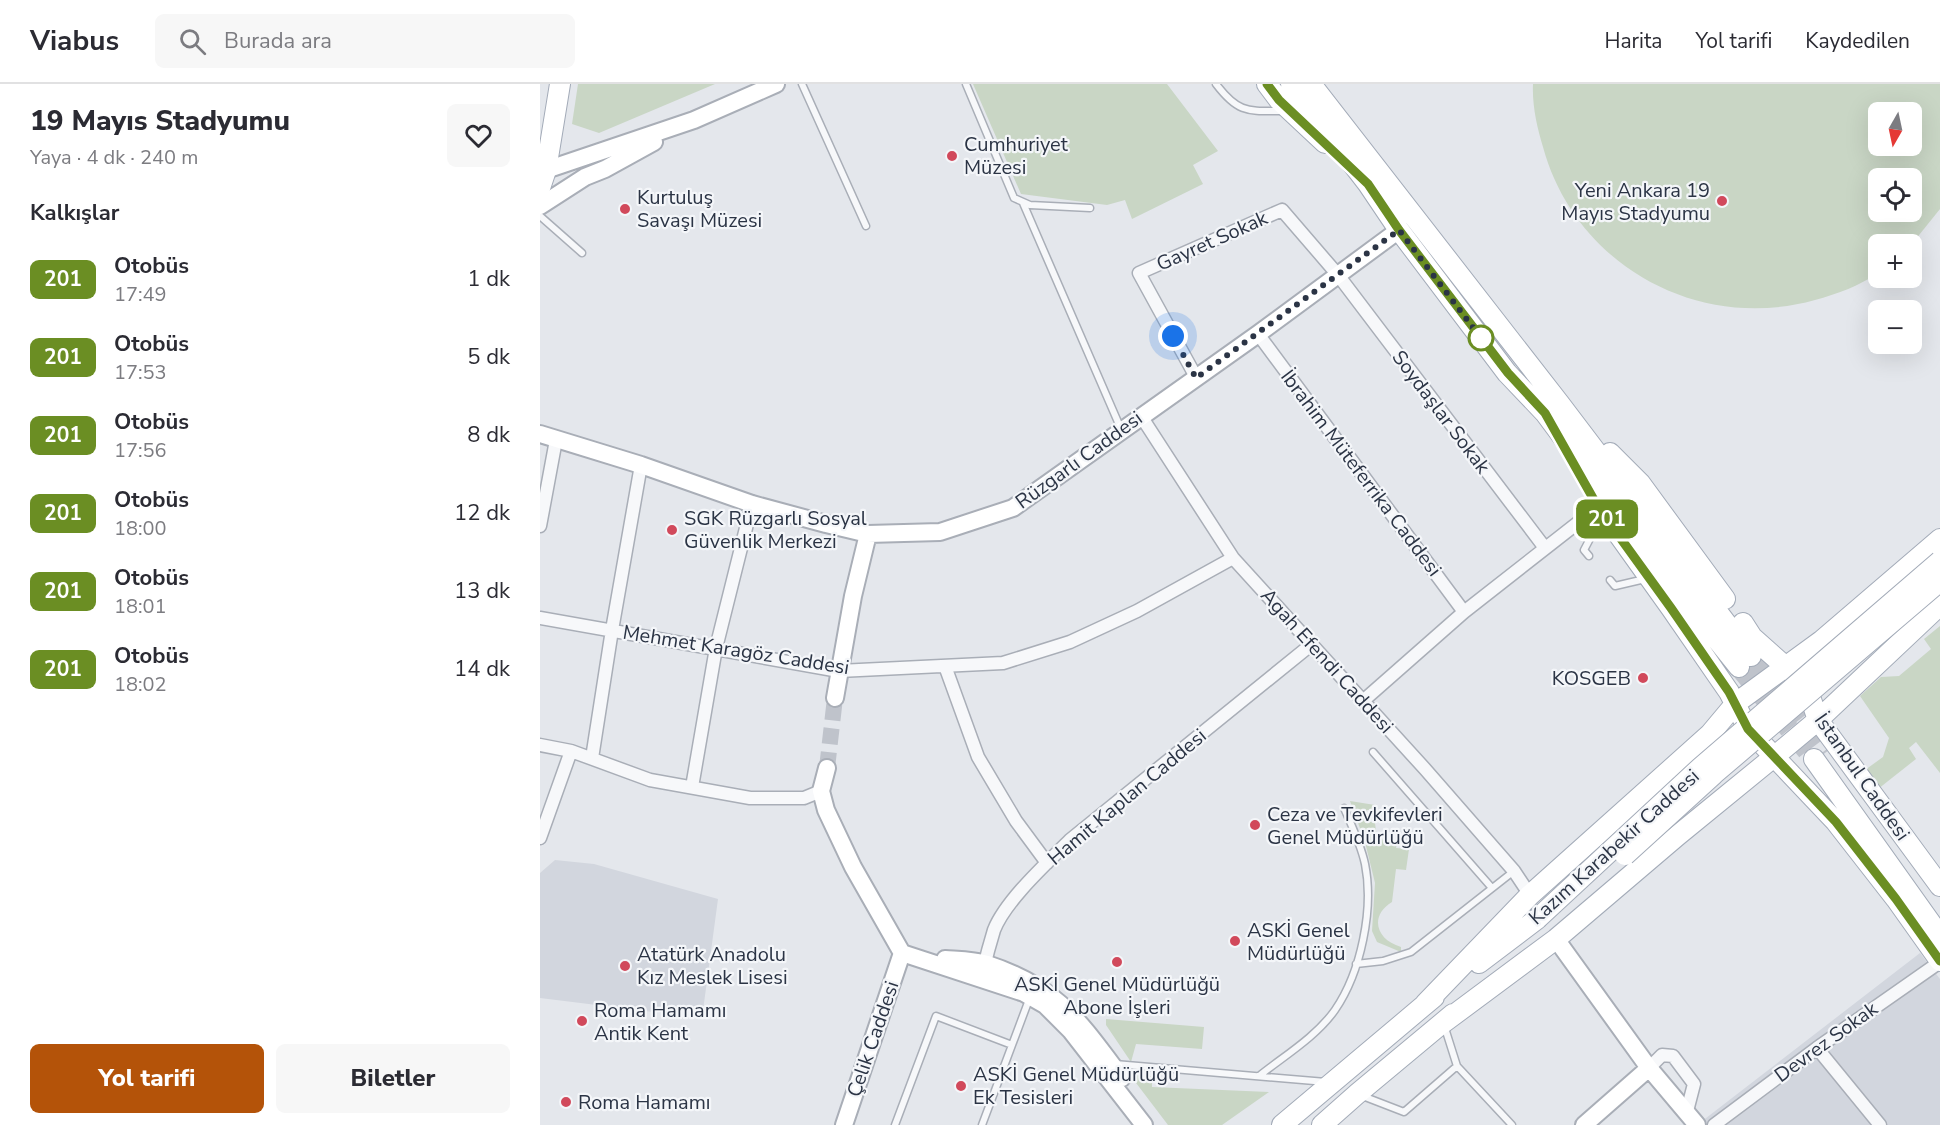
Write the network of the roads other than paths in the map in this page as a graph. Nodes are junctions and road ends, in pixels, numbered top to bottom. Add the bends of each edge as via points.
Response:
1 (560, 84) edge
2 (776, 84) edge
3 (802, 84) edge
4 (966, 84) edge
5 (1216, 84) edge
6 (1267, 84) edge
7 (1291, 84) edge
8 (1311, 84) edge
9 (1326, 84) edge
10 (1290, 111) junction
11 (694, 120) junction
12 (542, 177) edge
13 (1375, 179) junction
14 (1023, 203) junction
15 (540, 206) edge
16 (1090, 208) dead end
17 (540, 216) edge
18 (866, 226) dead end
19 (1399, 230) junction
20 (582, 253) dead end
21 (1338, 275) junction
22 (1258, 334) junction
23 (1196, 378) junction
24 (1552, 408) junction
25 (1141, 416) junction
26 (1122, 430) junction
27 (540, 434) edge
28 (556, 440) junction
29 (641, 465) junction
30 (752, 504) junction
31 (1601, 511) junction
32 (540, 526) edge
33 (868, 534) junction
34 (1940, 539) edge
35 (1545, 548) junction
36 (1589, 556) dead end
37 (1233, 558) junction
38 (1940, 561) edge
39 (1650, 578) junction
40 (1610, 580) dead end
41 (1940, 581) edge
42 (1940, 605) edge
43 (1464, 612) junction
44 (540, 618) edge
45 (612, 630) junction
46 (1312, 644) junction
47 (716, 648) junction
48 (1745, 661) tunnel mouth
49 (945, 666) junction
50 (1786, 668) junction
51 (839, 671) junction
52 (836, 698) tunnel mouth
53 (1364, 700) junction
54 (1736, 703) junction
55 (1818, 720) junction
56 (540, 745) edge
57 (572, 751) junction
58 (1373, 752) dead end
59 (1775, 756) junction
60 (592, 758) junction
61 (827, 768) tunnel mouth
62 (692, 787) junction
63 (821, 791) junction
64 (1344, 808) dead end
65 (540, 837) edge
66 (1047, 863) junction
67 (1514, 871) junction
68 (1940, 886) edge
69 (1492, 888) junction
70 (1530, 895) junction
71 (1940, 903) edge
72 (1546, 928) junction
73 (1940, 936) edge
74 (902, 953) junction
75 (1940, 962) edge
76 (1356, 964) junction
77 (983, 971) junction
78 (1030, 997) junction
79 (1425, 1004) junction
80 (1443, 1023) junction
81 (1012, 1045) junction
82 (1816, 1048) junction
83 (1111, 1064) junction
84 (1457, 1066) junction
85 (1649, 1068) junction
86 (1259, 1076) junction
87 (1331, 1083) junction
88 (1357, 1094) junction
89 (1687, 1111) junction
90 (844, 1125) edge
91 (895, 1125) edge
92 (982, 1125) edge
93 (1144, 1125) edge
94 (1156, 1125) edge
95 (1282, 1125) edge
96 (1322, 1125) edge
97 (1512, 1125) edge
98 (1584, 1125) edge
99 (1697, 1125) edge
100 (1714, 1125) edge
101 (1880, 1125) edge

1 - 12 main road
2 - 11 street
3 - 18 lane
4 - 14 lane via 1014,198
5 - 10 lane via 1237,107
6 - 10 main road
7 - 13 main road
8 - 13 main road
9 - 13 main road
10 - 13 main road
11 - 12 street
11 - 15 street via 585,177
13 - 19 main road
13 - 24 main road
14 - 16 lane
14 - 26 lane
17 - 20 lane
19 - 21 street, Rüzgarlı Caddesi
19 - 24 main road via 1508,373
21 - 22 street, Rüzgarlı Caddesi
21 - 23 street, Gayret Sokak via 1282,210 1139,273
21 - 35 street, Soydaşlar Sokak
22 - 23 street, Rüzgarlı Caddesi
22 - 43 street, İbrahim Müteferrika Caddesi
23 - 25 street, Rüzgarlı Caddesi
24 - 31 main road
24 - 48 main road via 1670,581
24 - 50 main road, İstanbul Caddesi via 1640,483 1752,637
25 - 26 street, Rüzgarlı Caddesi
25 - 37 street, Agah Efendi Caddesi
26 - 33 street, Rüzgarlı Caddesi via 1013,508 940,532
27 - 28 street, Rüzgarlı Caddesi
28 - 29 street, Rüzgarlı Caddesi
28 - 32 street
29 - 30 street, Rüzgarlı Caddesi
29 - 45 street
30 - 33 street, Rüzgarlı Caddesi
30 - 47 street
31 - 35 street
31 - 36 lane via 1584,550
31 - 39 main road
33 - 51 street
34 - 50 main road
35 - 43 street
37 - 46 street, Agah Efendi Caddesi
37 - 49 street, Mehmet Karagöz Caddesi via 1070,642 1003,663
38 - 72 main road, Kazım Karabekir Caddesi, bridge via 1701,767
39 - 40 lane via 1615,586
39 - 54 main road
41 - 72 main road, Kazım Karabekir Caddesi, bridge via 1714,774
42 - 55 main road
43 - 53 street
44 - 45 street, Mehmet Karagöz Caddesi
45 - 47 street, Mehmet Karagöz Caddesi
45 - 60 street
46 - 53 street, Agah Efendi Caddesi
46 - 66 street, Hamit Kaplan Caddesi
47 - 51 street, Mehmet Karagöz Caddesi
47 - 62 street
49 - 51 street, Mehmet Karagöz Caddesi
49 - 66 street via 978,757 1016,821
50 - 54 main road
50 - 55 main road, İstanbul Caddesi via 1806,685
51 - 52 street
53 - 67 street, Agah Efendi Caddesi
54 - 59 main road via 1748,729
54 - 70 main road via 1710,734
55 - 59 main road
55 - 68 main road, İstanbul Caddesi
56 - 57 street
57 - 60 street
57 - 65 street
58 - 69 lane
59 - 72 main road via 1677,836
59 - 75 main road via 1836,822
60 - 62 street via 650,780
61 - 63 street
62 - 63 street via 750,798 804,798
63 - 74 street via 853,867
64 - 76 lane via 1365,863 1368,892
66 - 77 street, Hamit Kaplan Caddesi via 1014,899 995,929
67 - 69 lane
67 - 70 street, Agah Efendi Caddesi
69 - 76 lane via 1412,952
70 - 79 main road
71 - 73 main road, İstanbul Caddesi via 1819,756
72 - 79 main road, Kazım Karabekir Caddesi
72 - 80 main road, Kazım Karabekir Caddesi
72 - 85 street
74 - 77 street
74 - 90 street, Çelik Caddesi
75 - 82 street, Devrez Sokak
76 - 86 lane via 1334,1011
77 - 78 street
77 - 83 street via 1036,984 1051,994 1067,1008
78 - 81 lane
78 - 93 street via 1045,1005 1071,1031
79 - 87 main road, Kazım Karabekir Caddesi
80 - 84 lane
80 - 88 main road, Kazım Karabekir Caddesi
81 - 91 lane via 936,1016
81 - 92 lane
82 - 100 street, Devrez Sokak
82 - 101 street
83 - 86 lane
83 - 94 street
84 - 88 lane via 1404,1112
84 - 97 lane
85 - 89 street
85 - 89 street via 1662,1055 1673,1056 1694,1084
85 - 98 street
86 - 87 lane
87 - 95 main road, Kazım Karabekir Caddesi
88 - 96 main road, Kazım Karabekir Caddesi
89 - 99 street

